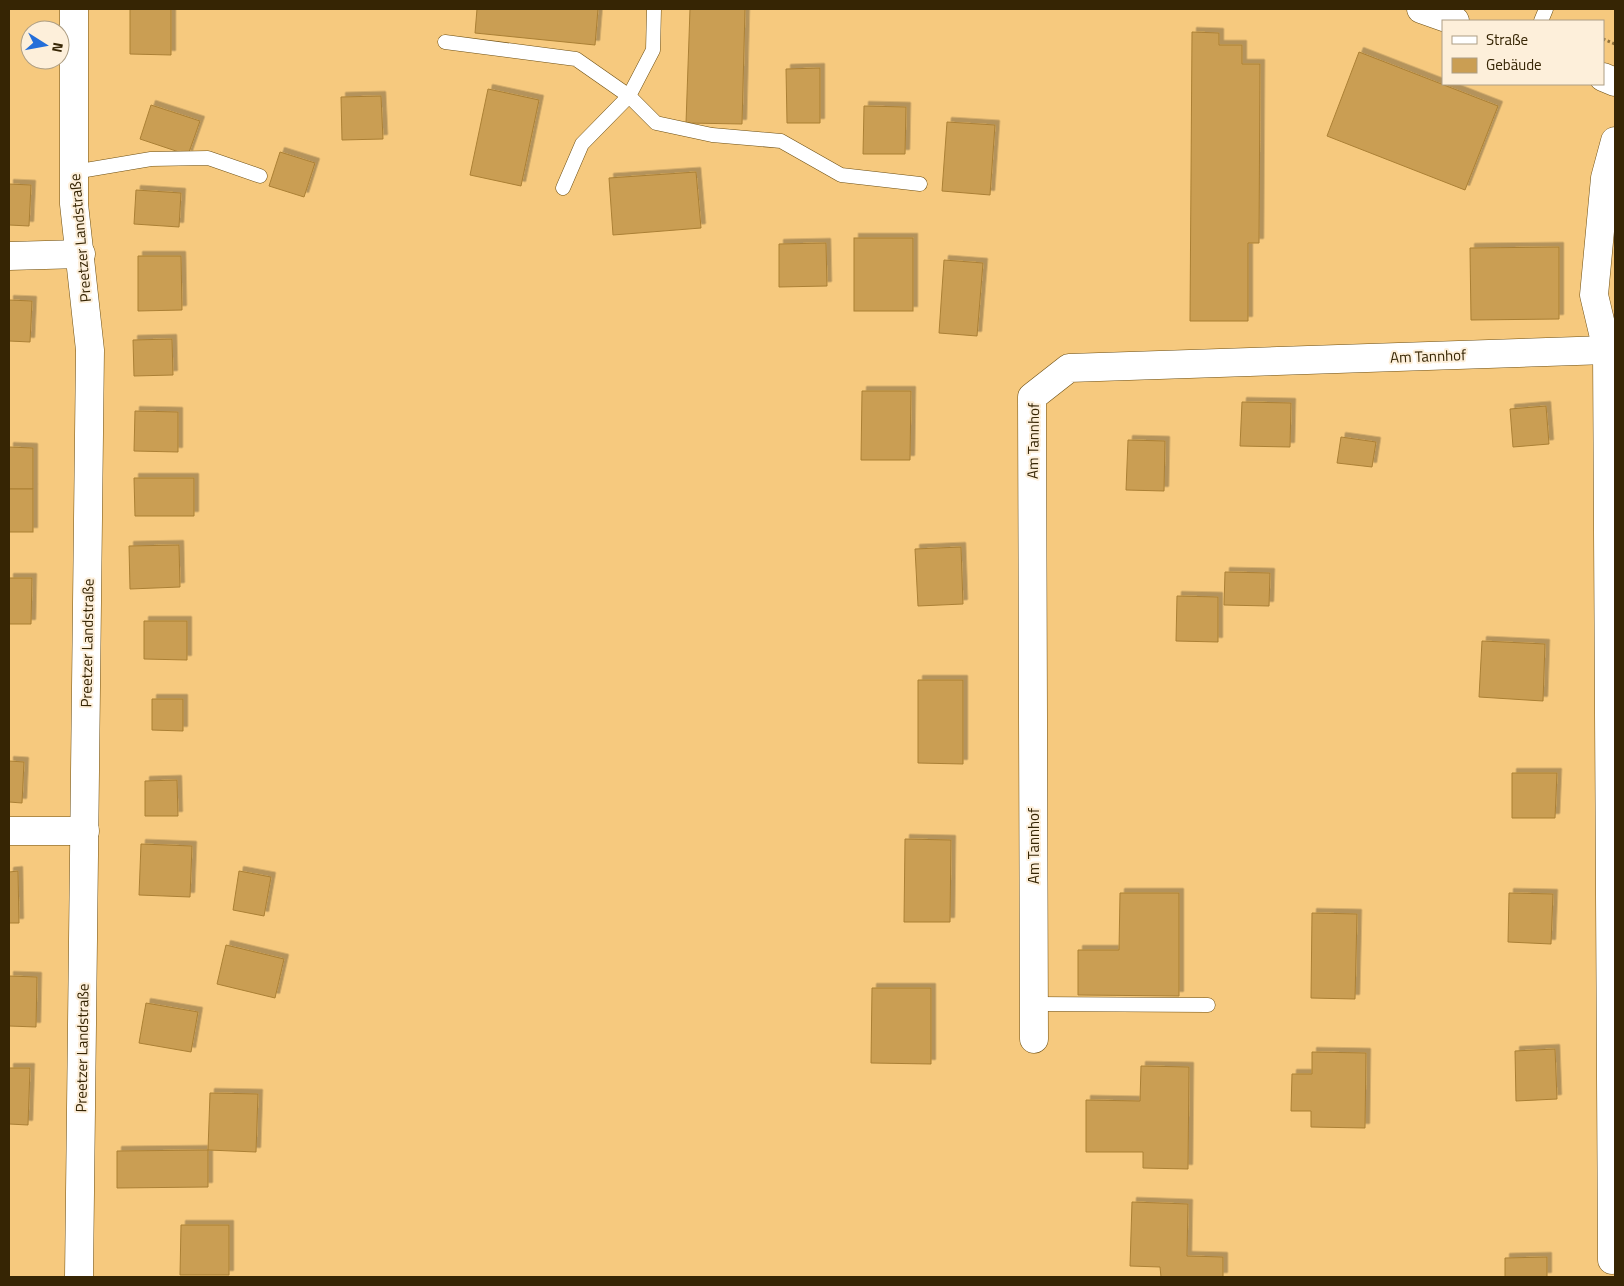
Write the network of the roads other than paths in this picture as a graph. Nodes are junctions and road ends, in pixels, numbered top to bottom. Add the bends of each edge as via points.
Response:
1 (74, 9) edge
2 (654, 9) edge
3 (1421, 9) edge
4 (1452, 20) edge
5 (445, 42) dead end
6 (629, 96) junction
7 (1615, 142) edge
8 (74, 172) junction
9 (260, 176) dead end
10 (920, 184) dead end
11 (563, 188) dead end
12 (81, 254) junction
13 (9, 256) edge
14 (1611, 351) edge
15 (9, 831) edge
16 (85, 831) junction
17 (1034, 1004) junction
18 (1208, 1005) dead end
19 (1034, 1040) dead end
20 (1612, 1260) dead end
21 (79, 1277) edge

1 - 8 street, Preetzer Landstraße
2 - 6 lane via 653,50
3 - 4 street
5 - 6 lane via 576,59
6 - 10 lane via 656,123 712,135 781,141 841,175
6 - 11 lane via 582,144
7 - 14 street via 1605,178 1594,295
8 - 9 lane via 151,159 208,158
8 - 12 street, Preetzer Landstraße via 74,204
12 - 13 street
12 - 16 street, Preetzer Landstraße via 90,350
14 - 17 street, Am Tannhof via 1069,368 1032,397
14 - 20 street
15 - 16 street
16 - 21 street, Preetzer Landstraße
17 - 18 lane
17 - 19 street, Am Tannhof

